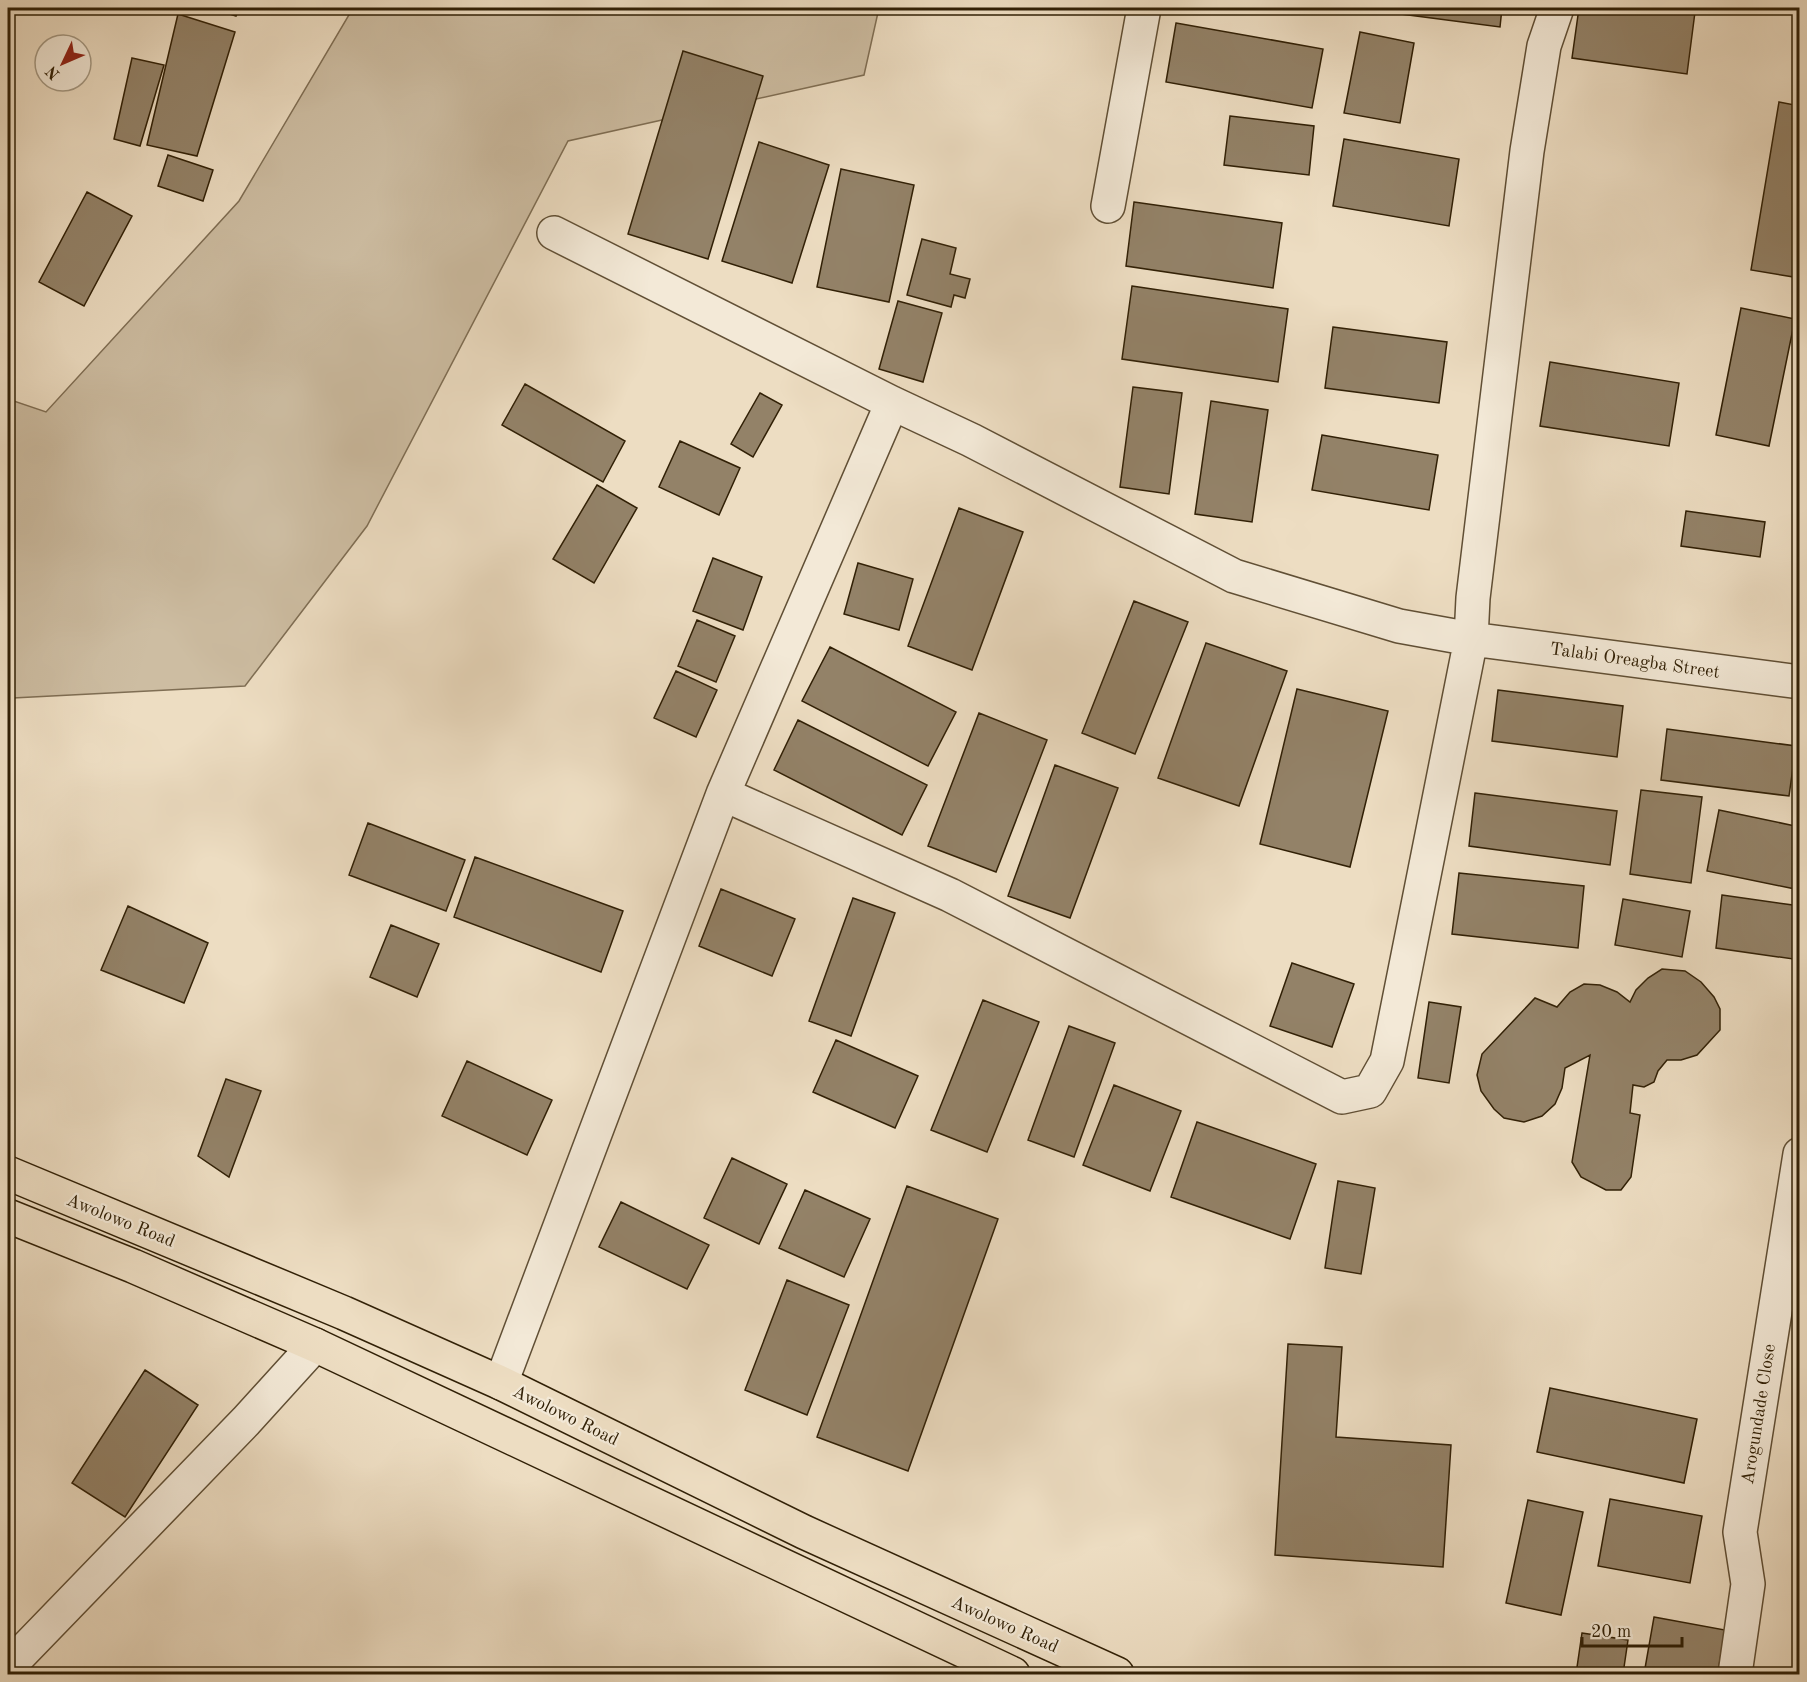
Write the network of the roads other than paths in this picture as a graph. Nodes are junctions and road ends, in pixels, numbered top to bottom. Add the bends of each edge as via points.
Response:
1 (1144, 8) edge
2 (1557, 8) edge
3 (1108, 206) dead end
4 (554, 233) dead end
5 (892, 403) junction
6 (1471, 639) junction
7 (1800, 682) edge
8 (723, 794) junction
9 (1800, 1154) edge
10 (8, 1173) edge
11 (8, 1216) edge
12 (315, 1345) junction
13 (501, 1383) junction
14 (8, 1667) edge
15 (1014, 1674) edge
16 (1117, 1674) edge
17 (1734, 1674) edge

1 - 3 street
2 - 6 street via 1544,46 1527,151
4 - 5 street, Talabi Oreagba Street
5 - 6 street, Talabi Oreagba Street via 1234,576 1399,626
5 - 8 street
6 - 7 street, Talabi Oreagba Street
6 - 8 street via 1388,1061 1370,1091 1342,1097 950,895
8 - 13 street
9 - 17 street, Arogundade Close via 1740,1532 1748,1584
10 - 13 main road, Awolowo Road
11 - 12 main road
12 - 14 street
12 - 15 main road
13 - 16 main road, Awolowo Road via 804,1532

